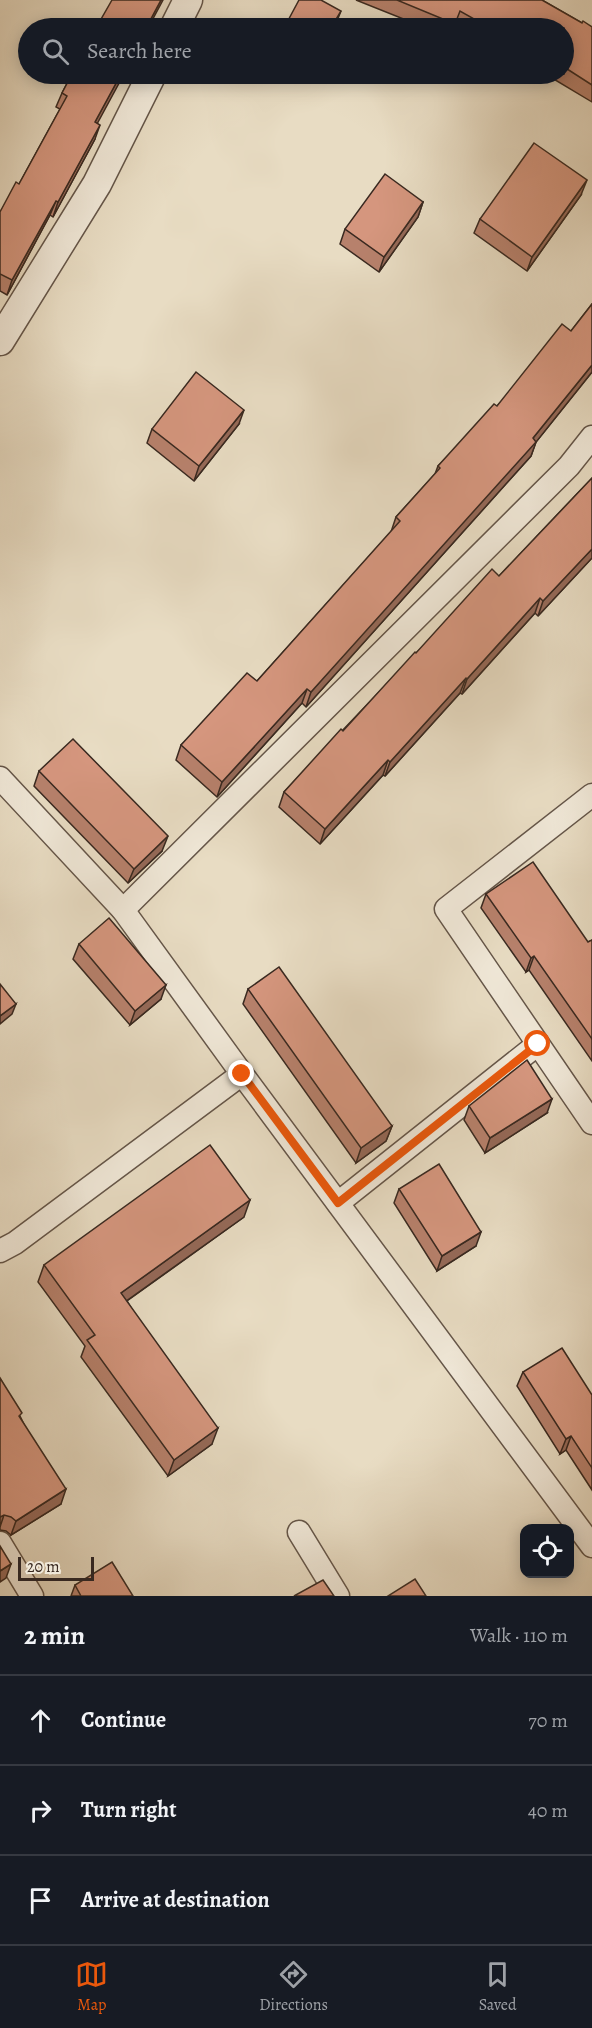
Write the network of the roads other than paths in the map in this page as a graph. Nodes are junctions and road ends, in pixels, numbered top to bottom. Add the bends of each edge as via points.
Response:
1 (188, 0) edge
2 (179, 18) edge
3 (147, 84) edge
4 (0, 341) edge
5 (592, 437) edge
6 (0, 778) edge
7 (592, 795) edge
8 (123, 910) junction
9 (538, 1044) junction
10 (242, 1074) junction
11 (592, 1123) edge
12 (338, 1203) junction
13 (0, 1251) edge
14 (299, 1532) dead end
15 (0, 1543) edge
16 (592, 1546) edge
17 (32, 1596) edge
18 (338, 1596) edge

1 - 2 street
3 - 4 street via 97,184
5 - 8 street via 569,466
6 - 8 street
7 - 9 street via 446,909
8 - 10 street
9 - 11 street
9 - 12 street
10 - 12 street
10 - 13 street
12 - 16 street
14 - 18 street
15 - 17 street

